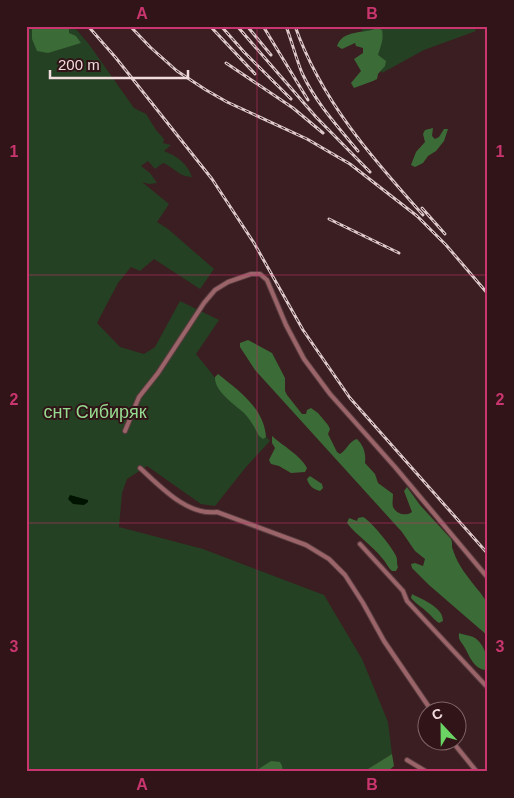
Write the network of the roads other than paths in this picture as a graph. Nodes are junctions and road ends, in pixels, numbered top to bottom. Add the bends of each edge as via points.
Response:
1 (126, 431) dead end
2 (140, 468) dead end
3 (360, 544) dead end
4 (488, 578) edge
5 (488, 688) edge
6 (424, 700) edge
7 (459, 750) edge
8 (408, 760) dead end
9 (428, 772) edge
10 (477, 772) edge

1 - 4 street via 139,398 215,290 228,282 260,274 267,280 304,360
2 - 6 street via 170,494 197,510 217,512 306,545 329,560 363,602 384,641
3 - 5 street via 404,591 407,601
7 - 10 street
8 - 9 street

